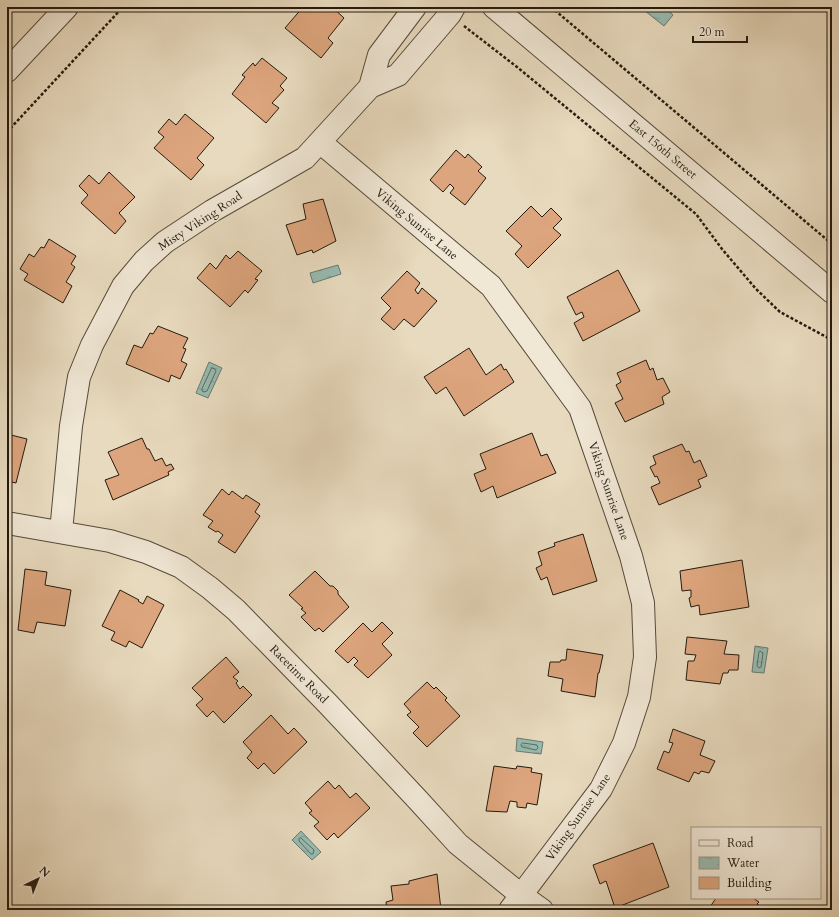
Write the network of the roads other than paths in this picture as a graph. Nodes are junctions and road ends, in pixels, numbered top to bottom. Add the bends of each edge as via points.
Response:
1 (66, 7) edge
2 (414, 7) edge
3 (494, 7) edge
4 (452, 11) edge
5 (7, 71) edge
6 (370, 87) junction
7 (320, 142) junction
8 (832, 292) edge
9 (7, 524) edge
10 (60, 532) junction
11 (516, 903) edge
12 (542, 910) edge

1 - 5 street
2 - 6 street, Misty Viking Road via 379,55
3 - 8 street, East 156th Street
4 - 6 street via 398,76
6 - 7 street, Misty Viking Road
7 - 10 street, Misty Viking Road via 305,158 212,211 165,242 144,260 123,286 92,345 79,377
7 - 11 street, Viking Sunrise Lane via 491,286 580,408 632,556 643,603 645,657 637,704 624,743 601,788
9 - 10 street, Racetime Road
10 - 11 street, Racetime Road via 110,541 146,552 181,567 210,588 236,610 328,704
11 - 12 street, Racetime Road

